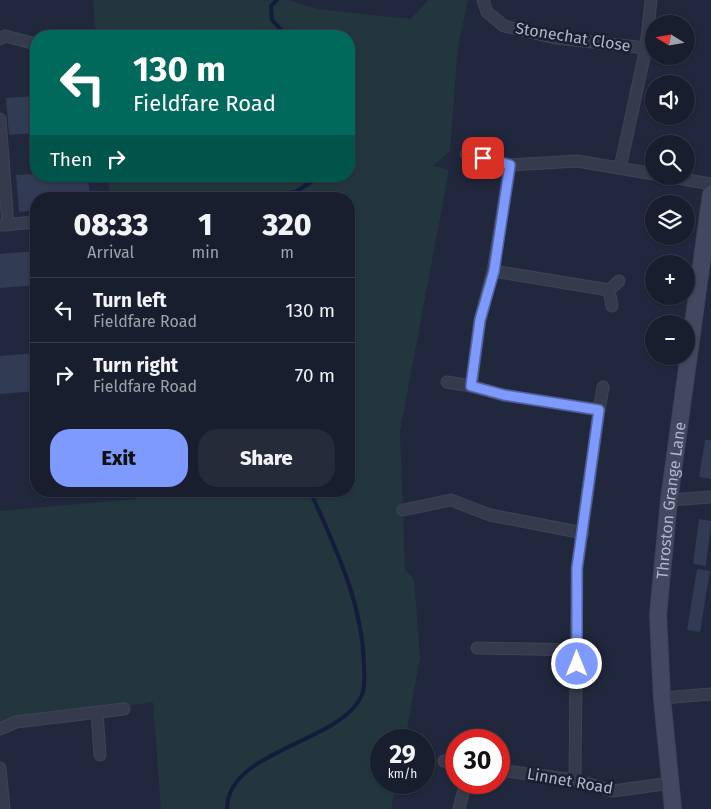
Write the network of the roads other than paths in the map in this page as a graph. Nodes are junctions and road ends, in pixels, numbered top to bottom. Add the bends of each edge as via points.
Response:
1 (483, 0) edge
2 (651, 0) edge
3 (649, 15) edge
4 (0, 39) edge
5 (30, 42) edge
6 (645, 48) edge
7 (645, 53) edge
8 (0, 119) edge
9 (466, 154) dead end
10 (510, 165) junction
11 (620, 168) junction
12 (645, 172) edge
13 (695, 181) edge
14 (711, 184) edge
15 (711, 194) edge
16 (30, 223) edge
17 (4, 225) edge
18 (705, 269) edge
19 (494, 271) junction
20 (619, 281) dead end
21 (609, 290) junction
22 (612, 306) dead end
23 (447, 382) dead end
24 (471, 386) junction
25 (603, 387) dead end
26 (599, 410) junction
27 (711, 497) edge
28 (669, 500) junction
29 (403, 510) dead end
30 (583, 533) junction
31 (477, 648) dead end
32 (577, 650) junction
33 (711, 694) edge
34 (662, 698) junction
35 (124, 710) dead end
36 (97, 713) junction
37 (0, 729) edge
38 (100, 755) dead end
39 (0, 768) edge
40 (510, 771) edge
41 (575, 780) junction
42 (671, 783) junction
43 (463, 794) edge
44 (4, 809) edge
45 (459, 809) edge
46 (673, 809) edge

1 - 6 street, Stonechat Close via 487,12 504,26 556,38
2 - 3 street
4 - 5 street via 5,36
7 - 11 street
8 - 17 street
9 - 10 street
10 - 11 street via 577,161
10 - 19 street
11 - 12 street
13 - 14 street
15 - 18 street, Throston Grange Lane
16 - 17 street
18 - 28 street, Throston Grange Lane
19 - 21 street
19 - 24 street via 480,320
20 - 21 street
21 - 22 street
23 - 24 street
24 - 26 street via 504,395
25 - 26 street
26 - 30 street
27 - 28 street
28 - 34 street, Throston Grange Lane via 658,615
29 - 30 street via 451,500 490,515
30 - 32 street via 577,568
31 - 32 street
32 - 41 street
33 - 34 street
34 - 42 street, Throston Grange Lane
35 - 36 street
36 - 37 street via 16,722
36 - 38 street
39 - 44 street
40 - 41 street, Linnet Road
41 - 42 street, Linnet Road via 613,791
42 - 46 street, Throston Grange Lane
43 - 45 street

